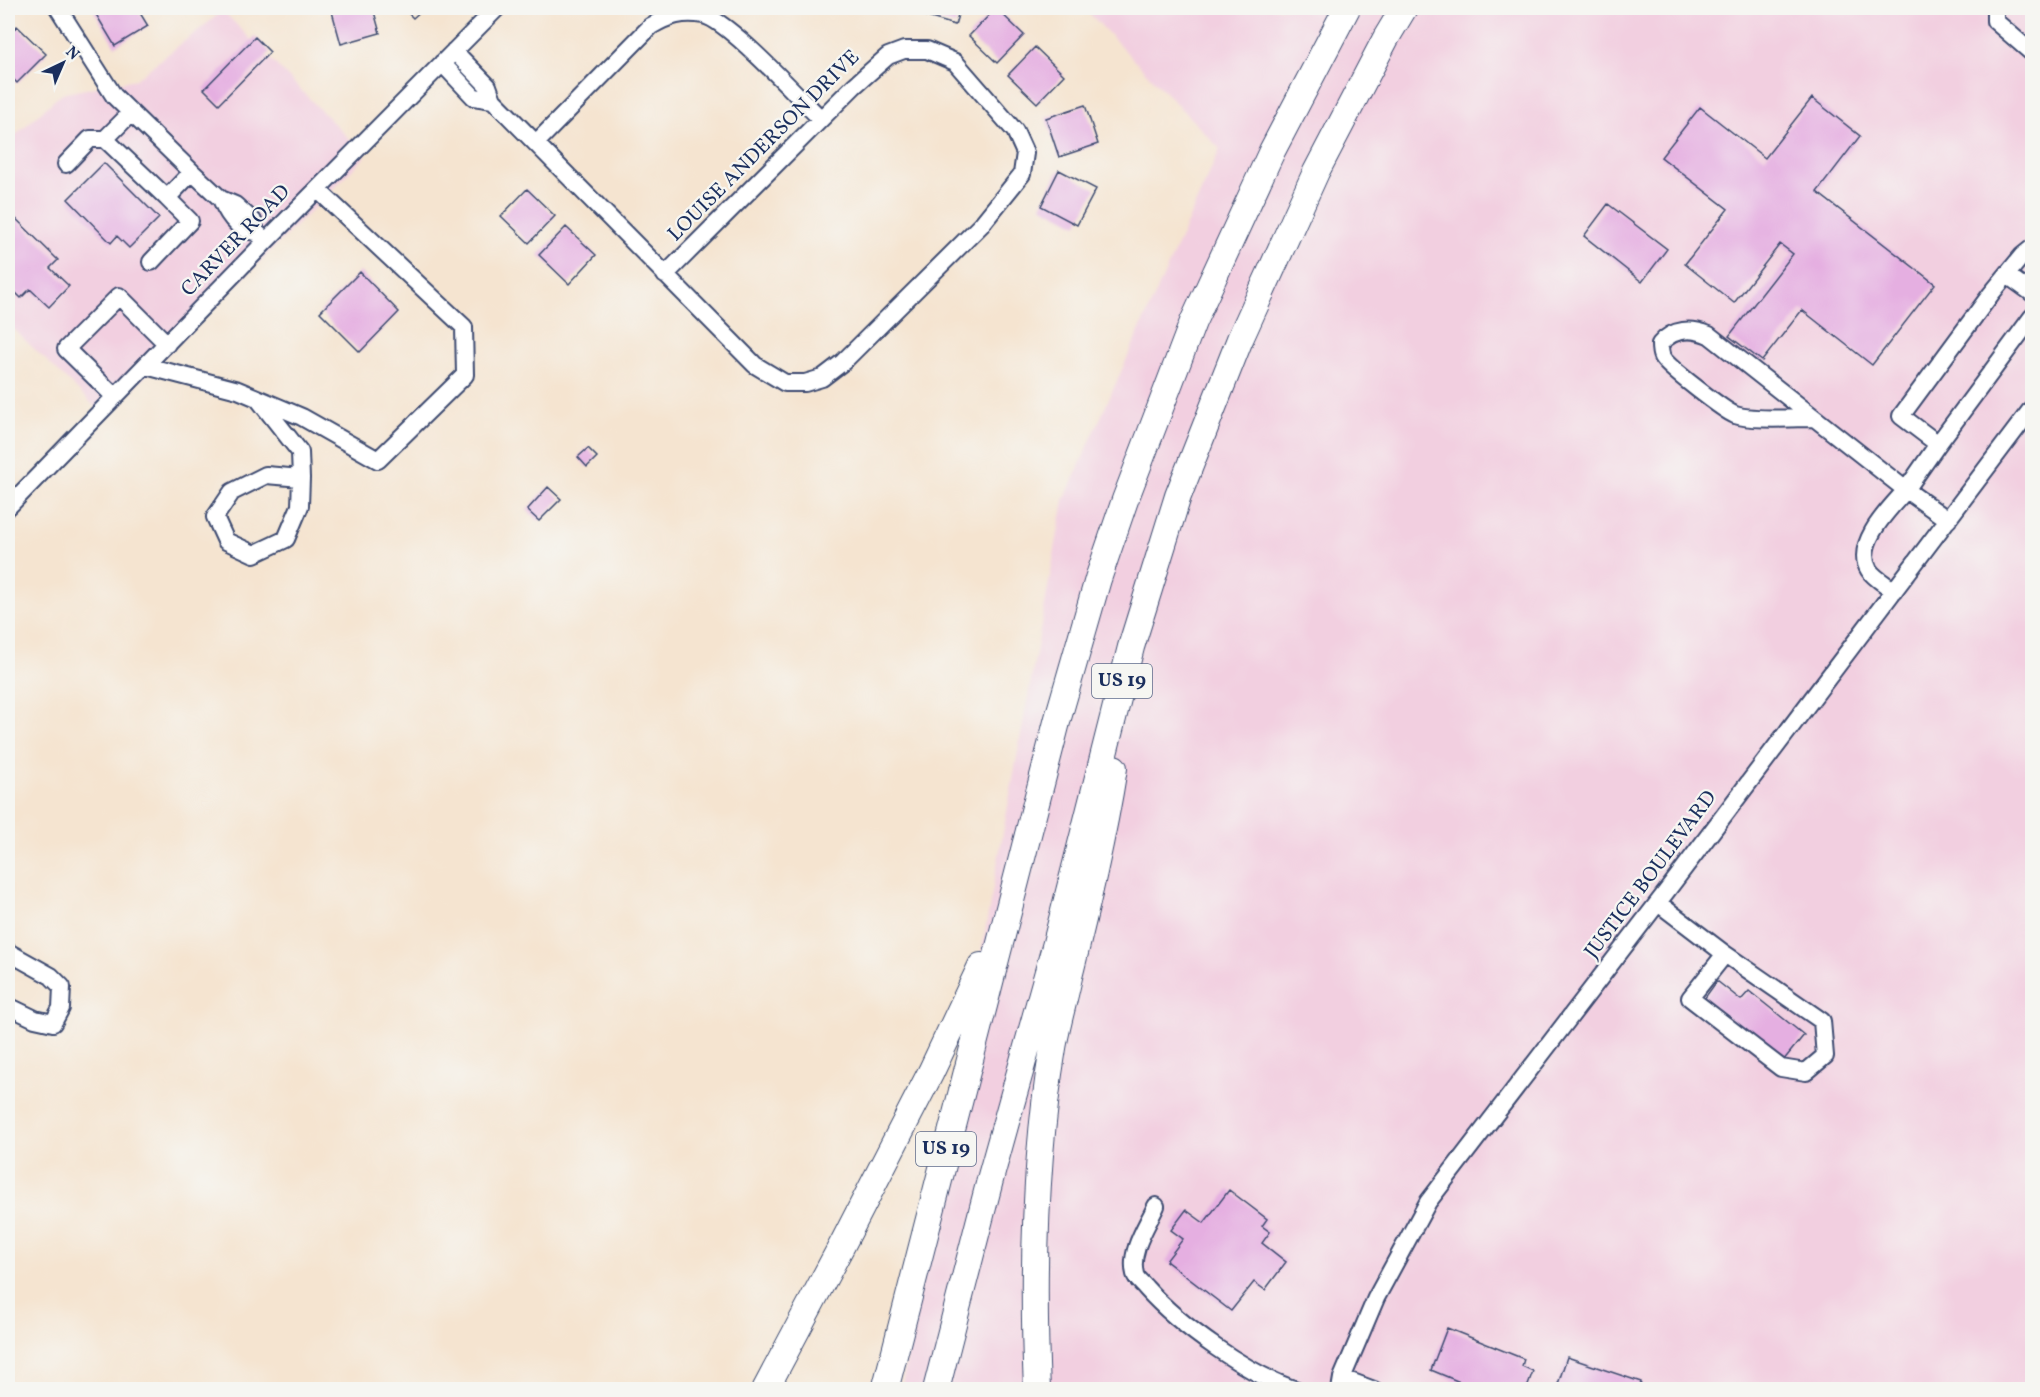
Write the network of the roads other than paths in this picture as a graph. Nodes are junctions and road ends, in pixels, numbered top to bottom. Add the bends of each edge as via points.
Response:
1 (58, 8) edge
2 (497, 8) edge
3 (1347, 8) edge
4 (1404, 8) edge
5 (1995, 8) edge
6 (2032, 53) edge
7 (448, 57) junction
8 (131, 113) junction
9 (821, 119) junction
10 (105, 139) junction
11 (536, 143) junction
12 (66, 164) dead end
13 (192, 172) junction
14 (318, 190) junction
15 (167, 198) junction
16 (261, 237) junction
17 (2032, 248) edge
18 (151, 262) dead end
19 (665, 275) junction
20 (2007, 275) junction
21 (2032, 293) edge
22 (2032, 317) edge
23 (167, 344) junction
24 (146, 366) junction
25 (115, 397) junction
26 (256, 397) junction
27 (2032, 408) edge
28 (1814, 418) junction
29 (1938, 444) junction
30 (301, 478) junction
31 (1905, 490) junction
32 (8, 507) edge
33 (1948, 520) junction
34 (1894, 591) junction
35 (1131, 647) junction
36 (1658, 903) junction
37 (1008, 909) junction
38 (8, 952) edge
39 (1725, 954) junction
40 (8, 1006) edge
41 (1156, 1206) dead end
42 (1341, 1384) edge
43 (765, 1389) edge
44 (885, 1389) edge
45 (936, 1389) edge
46 (1037, 1389) edge
47 (1297, 1389) edge
48 (1374, 1389) edge

1 - 8 street via 114,96
2 - 7 street, CARVER ROAD
3 - 37 highway, US 19 via 1272,151 1198,311 1125,500 1058,718
4 - 35 highway, US 19 via 1316,172 1240,339 1178,496
5 - 6 street via 1995,21
7 - 11 street, LOUISE ANDERSON DRIVE via 474,97 493,99
7 - 14 street, CARVER ROAD
8 - 10 street
8 - 13 street
9 - 11 street via 726,27 706,15 681,13 651,26
9 - 19 street, LOUISE ANDERSON DRIVE
9 - 19 street, LOUISE ANDERSON DRIVE via 888,56 904,50 927,50 956,62 1016,131 1025,153 1022,174 981,225 843,362 822,378 805,383 785,383 755,365
10 - 12 street via 90,139
10 - 15 street
11 - 19 street, LOUISE ANDERSON DRIVE
13 - 15 street
13 - 16 street via 253,221
14 - 16 street, CARVER ROAD
14 - 26 street via 464,327 465,375 378,460 302,417
15 - 18 street via 190,221
16 - 23 street, CARVER ROAD
17 - 20 street
20 - 21 street
20 - 29 street via 1901,416
22 - 29 street
23 - 24 street, CARVER ROAD
23 - 25 street via 118,296 66,349
24 - 25 street, CARVER ROAD
24 - 26 street
25 - 32 street, CARVER ROAD
26 - 30 street via 300,452
27 - 33 street, JUSTICE BOULEVARD
28 - 28 street via 1709,335 1681,330 1660,344 1663,359 1673,370 1735,415
28 - 31 street
29 - 31 street
30 - 30 street via 266,475 232,492 215,517 226,541 254,554 286,539 300,506
31 - 33 street
31 - 34 street via 1876,525 1867,544 1869,571
33 - 34 street, JUSTICE BOULEVARD
34 - 36 street, JUSTICE BOULEVARD
35 - 45 highway, US 19
35 - 46 highway via 1107,815 1053,1047 1035,1211
36 - 39 street
36 - 42 street, JUSTICE BOULEVARD via 1428,1202 1376,1298
37 - 43 highway via 925,1082
37 - 44 highway, US 19
38 - 40 street via 51,976 62,987 61,1008 52,1023
39 - 39 street via 1690,998 1781,1068 1806,1072 1825,1056 1822,1021
41 - 47 street via 1134,1254 1135,1276 1162,1306 1201,1336 1249,1368
42 - 48 street

